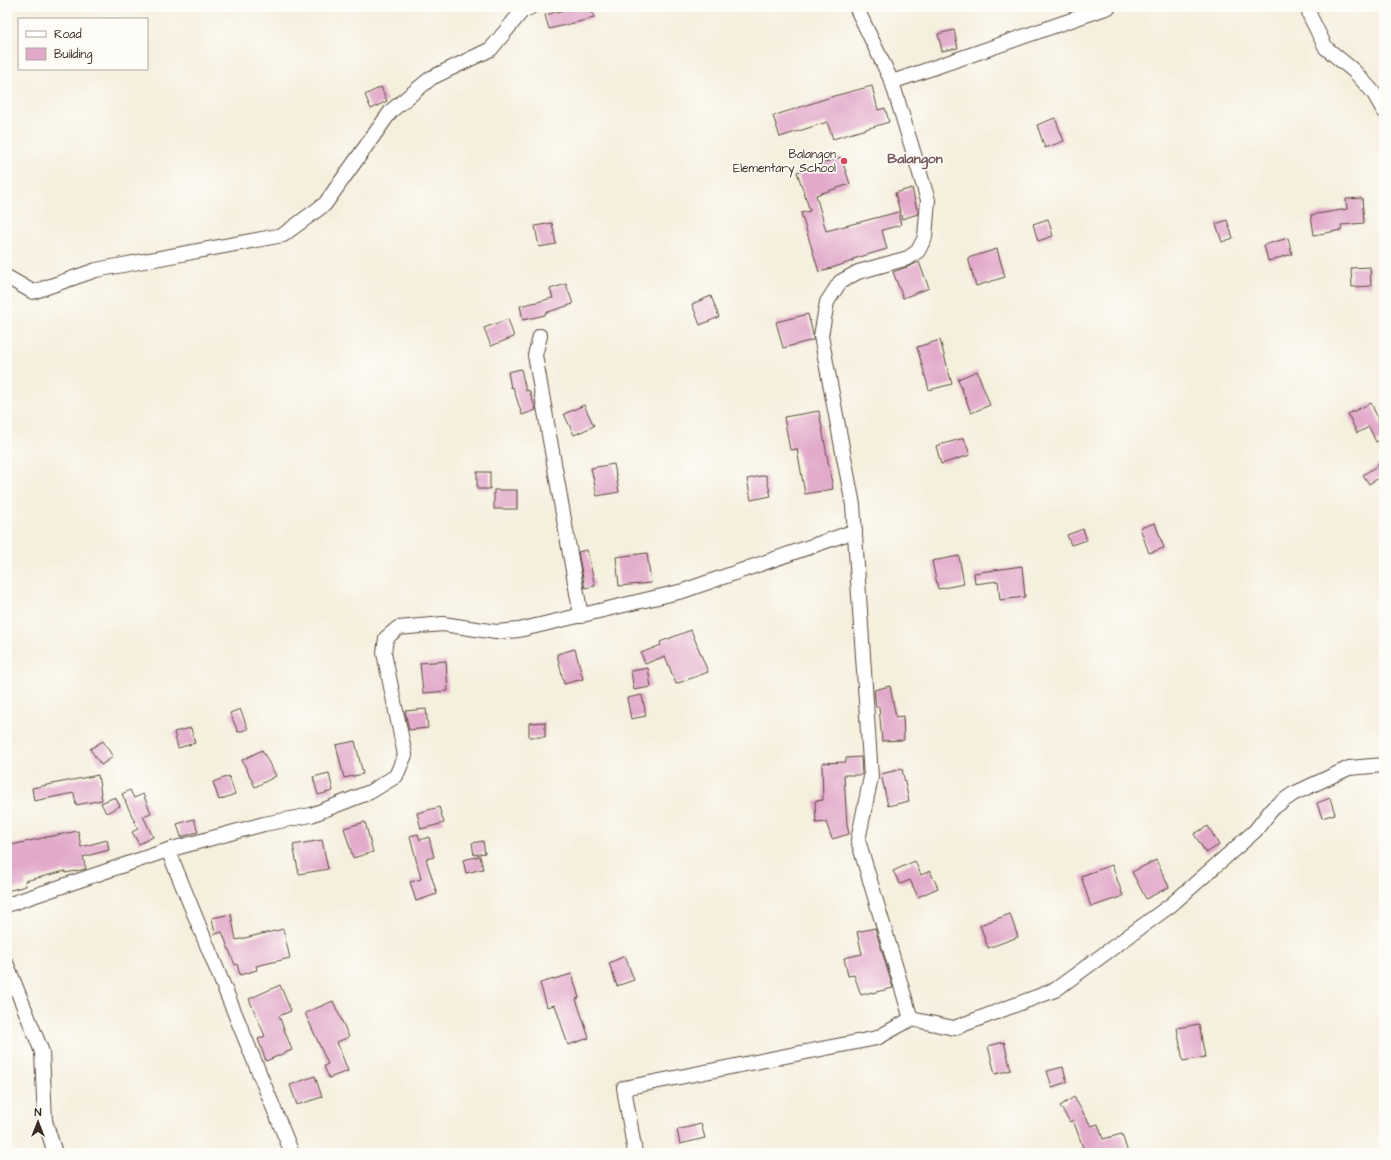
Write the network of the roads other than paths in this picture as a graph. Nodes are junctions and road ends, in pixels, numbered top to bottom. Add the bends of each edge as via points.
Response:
1 (531, 7) edge
2 (856, 7) edge
3 (1109, 7) edge
4 (1308, 7) edge
5 (892, 82) junction
6 (1384, 111) edge
7 (7, 277) edge
8 (540, 336) dead end
9 (855, 531) junction
10 (580, 616) junction
11 (1384, 765) edge
12 (168, 850) junction
13 (7, 905) edge
14 (7, 965) edge
15 (912, 1019) junction
16 (55, 1153) edge
17 (292, 1153) edge
18 (635, 1153) edge

1 - 7 street via 522,11 491,49 431,78 391,111 325,204 283,235 96,270 32,292
2 - 5 street
3 - 5 street
4 - 6 street via 1326,48 1354,71 1373,92
5 - 9 street via 928,200 925,237 918,251 908,258 858,272 840,282 827,302 821,336 854,504
8 - 10 street via 535,354
9 - 10 street via 683,591
9 - 15 street via 871,777 858,840
10 - 12 street via 519,630 496,632 443,624 398,628 386,638 384,653 405,755 396,776 370,792 312,815 264,824
11 - 15 street via 1349,768 1293,794 1273,808 1255,831 1171,905 1055,990 954,1028
12 - 13 street
12 - 17 street
14 - 16 street via 42,1052 45,1121
15 - 18 street via 877,1038 624,1088

